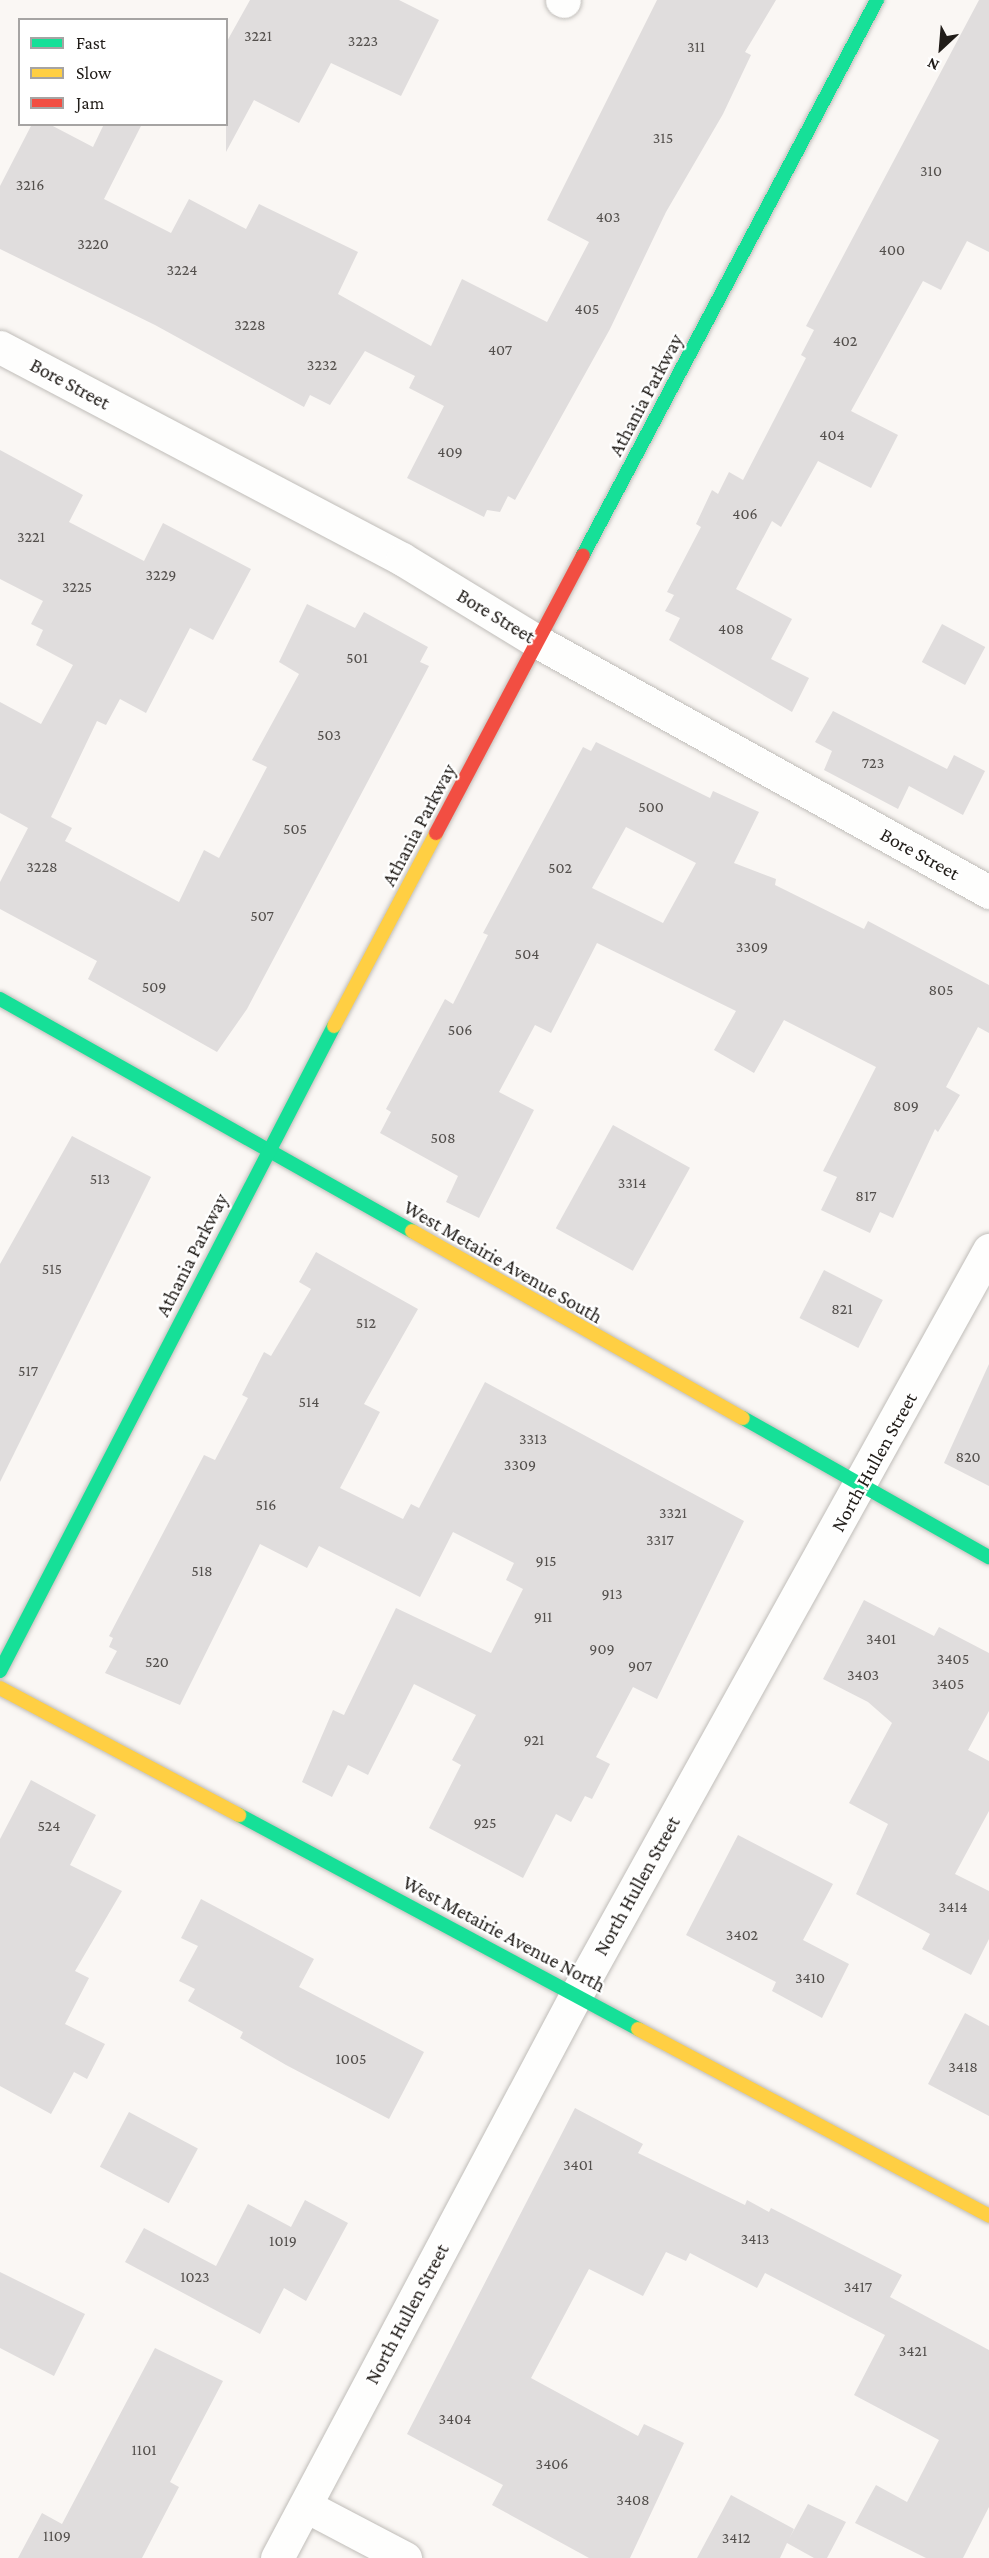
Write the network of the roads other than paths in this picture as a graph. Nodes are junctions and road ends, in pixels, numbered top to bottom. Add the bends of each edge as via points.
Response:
1 (877, 0) edge
2 (0, 347) edge
3 (538, 642) junction
4 (989, 892) edge
5 (0, 999) edge
6 (268, 1151) junction
7 (989, 1250) edge
8 (861, 1488) junction
9 (989, 1557) edge
10 (0, 1671) edge
11 (0, 1688) edge
12 (576, 1995) junction
13 (989, 2216) edge
14 (306, 2506) junction
15 (278, 2558) edge
16 (405, 2558) edge

1 - 3 main road, Athania Parkway
2 - 3 street, Bore Street via 402,559
3 - 4 street, Bore Street
3 - 6 main road, Athania Parkway
5 - 6 main road, West Metairie Avenue South
6 - 8 main road, West Metairie Avenue South
6 - 10 main road, Athania Parkway
7 - 8 street, North Hullen Street
8 - 9 main road, West Metairie Avenue South
8 - 12 street, North Hullen Street
11 - 12 main road, West Metairie Avenue North
12 - 13 main road, West Metairie Avenue North
12 - 14 street, North Hullen Street
14 - 15 street, North Hullen Street
14 - 16 street

